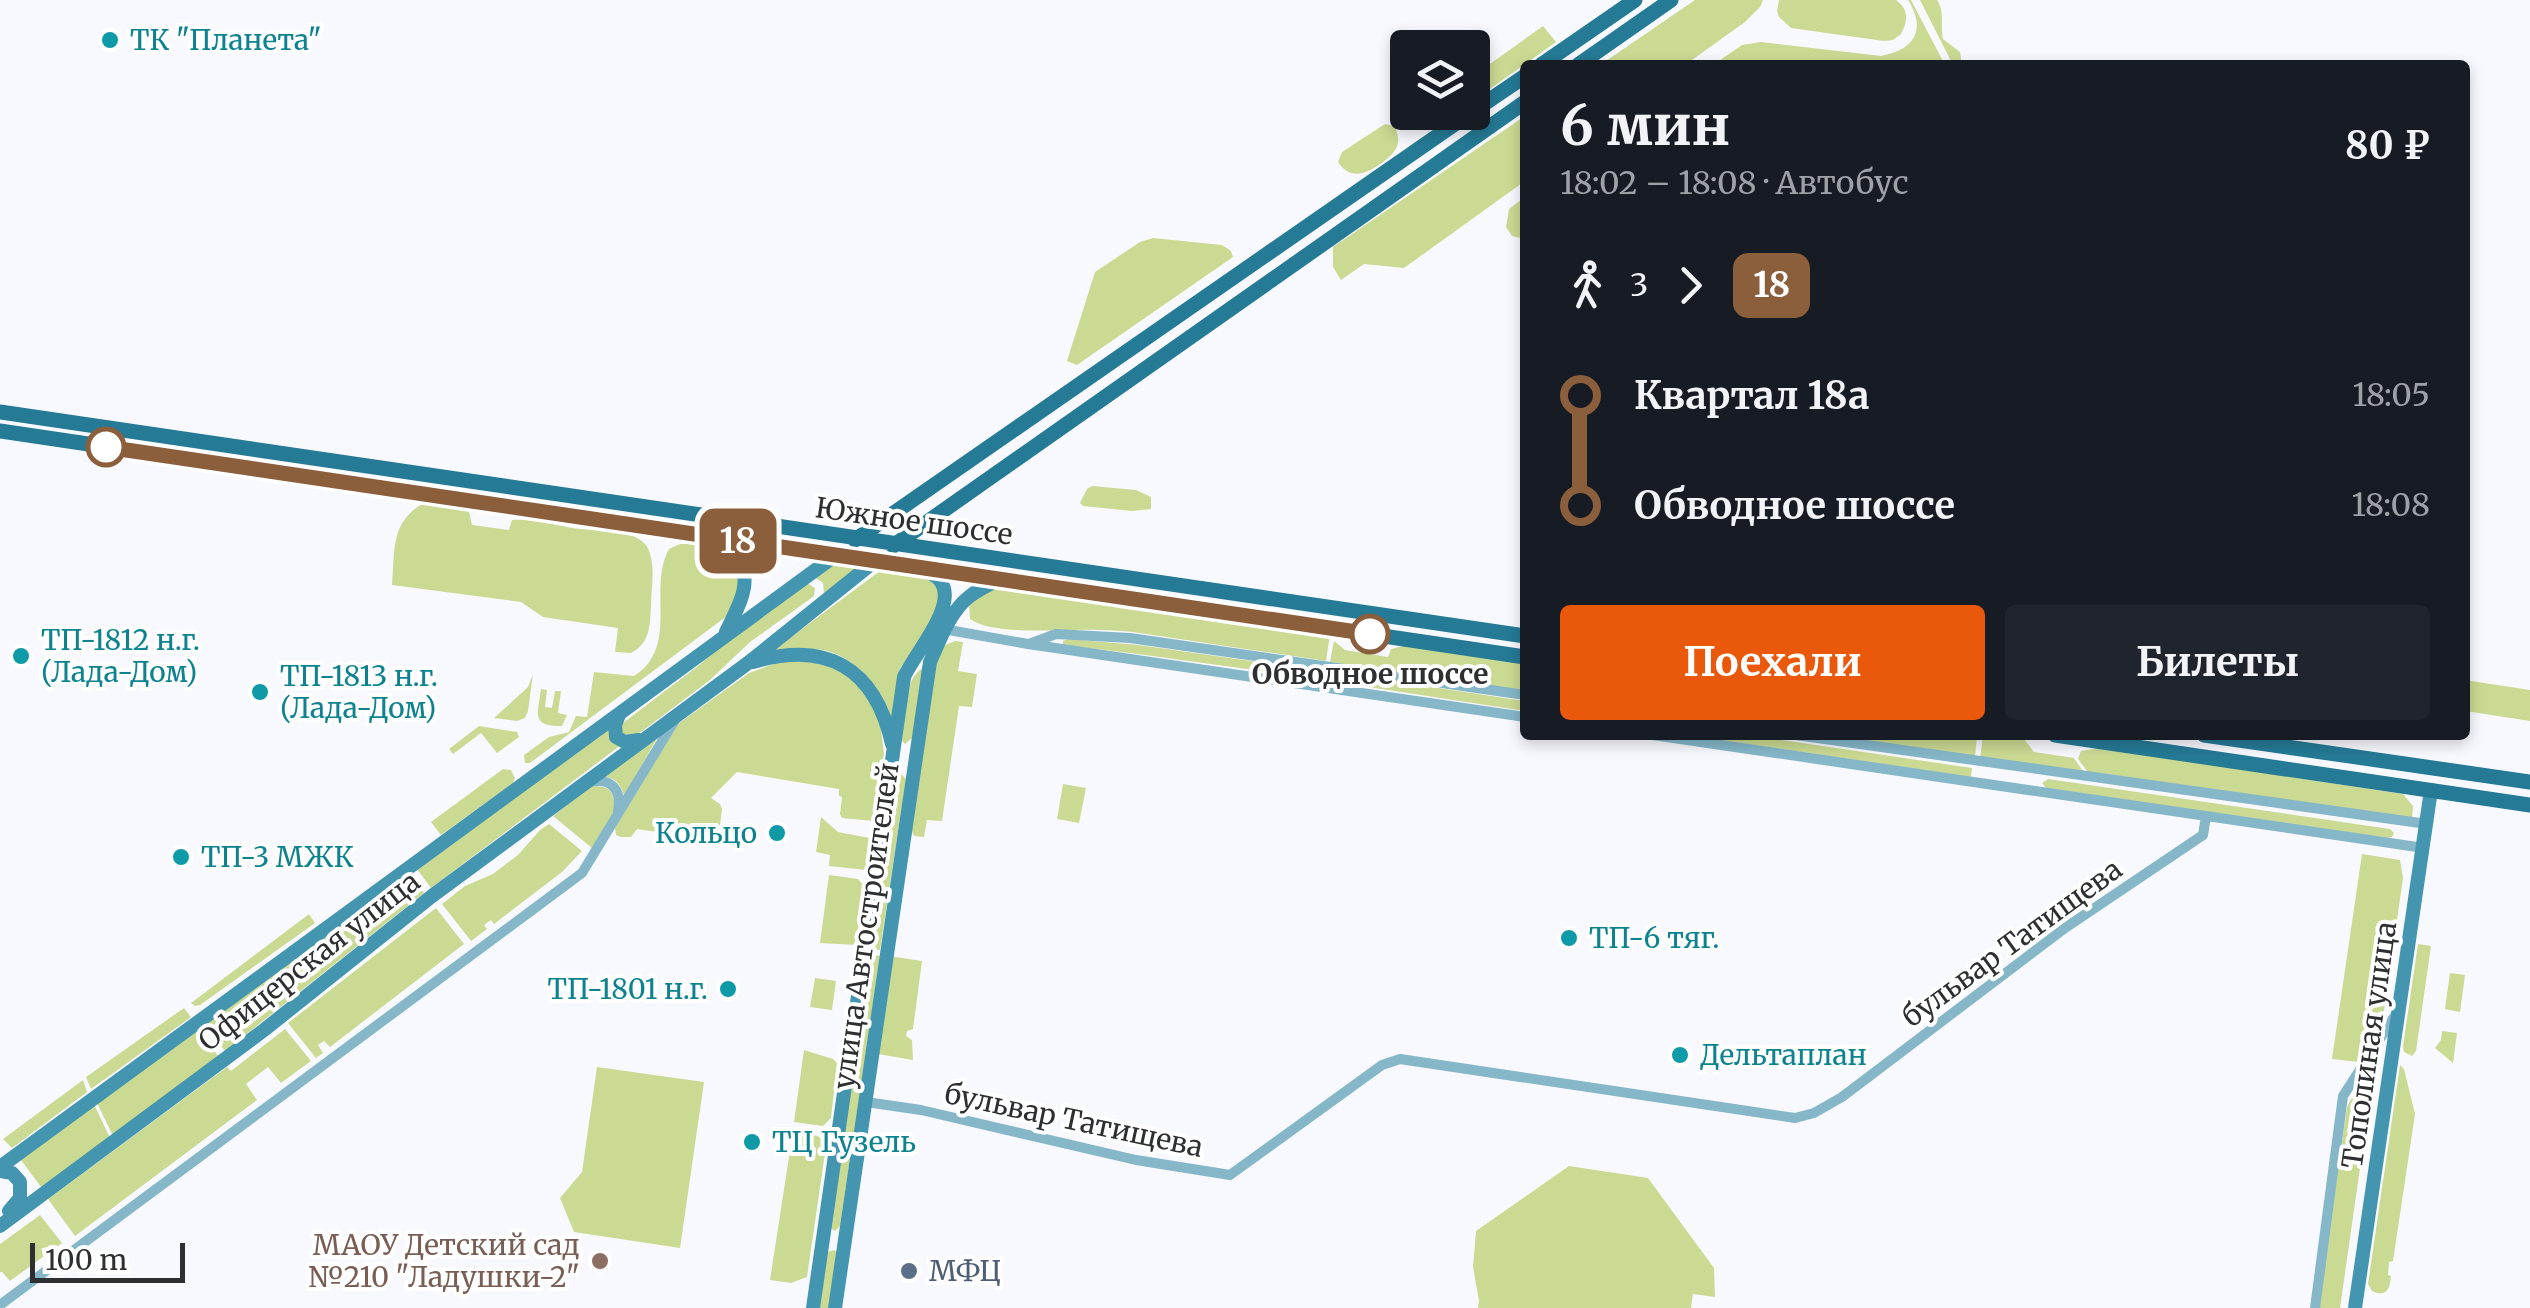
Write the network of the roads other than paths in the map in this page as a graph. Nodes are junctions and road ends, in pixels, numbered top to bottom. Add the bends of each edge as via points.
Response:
1 (1635, 0) edge
2 (1671, 0) edge
3 (1547, 60) edge
4 (1585, 60) edge
5 (1520, 79) edge
6 (1490, 100) edge
7 (1520, 106) edge
8 (1446, 130) edge
9 (0, 412) edge
10 (0, 431) edge
11 (704, 536) junction
12 (858, 538) junction
13 (896, 544) junction
14 (836, 555) junction
15 (874, 561) junction
16 (920, 568) junction
17 (1000, 579) junction
18 (802, 580) junction
19 (820, 604) junction
20 (940, 629) junction
21 (1520, 635) edge
22 (724, 637) junction
23 (1028, 644) junction
24 (1520, 656) edge
25 (748, 664) junction
26 (1520, 694) edge
27 (620, 713) junction
28 (678, 714) junction
29 (1520, 715) edge
30 (649, 736) junction
31 (1687, 740) edge
32 (1831, 740) edge
33 (2089, 740) edge
34 (2239, 740) edge
35 (894, 761) junction
36 (2434, 768) junction
37 (915, 770) junction
38 (2530, 782) edge
39 (585, 783) junction
40 (2431, 790) junction
41 (2530, 805) edge
42 (2206, 816) junction
43 (616, 817) junction
44 (2426, 824) junction
45 (2424, 848) junction
46 (2400, 1008) junction
47 (866, 1102) junction
48 (0, 1169) edge
49 (0, 1217) edge
50 (0, 1226) edge
51 (823, 1240) junction
52 (845, 1243) junction
53 (0, 1305) edge
54 (813, 1308) edge
55 (836, 1308) edge
56 (2315, 1308) edge
57 (2356, 1308) edge

1 - 3 main road
2 - 4 main road
5 - 6 main road
7 - 13 main road
8 - 12 main road
9 - 12 main road, Южное шоссе
10 - 11 main road, Южное шоссе
11 - 14 main road, Южное шоссе
11 - 22 main road via 731,553 744,576 744,594
12 - 13 main road, Южное шоссе
12 - 14 main road, Офицерская улица
13 - 15 main road
13 - 21 main road, Южное шоссе
14 - 15 main road, Южное шоссе
14 - 18 main road, Офицерская улица
15 - 16 main road, Южное шоссе
15 - 19 main road, Офицерская улица
16 - 17 main road, Южное шоссе
16 - 20 main road, улица Автостроителей via 937,577 946,594
17 - 20 main road, улица Автостроителей via 971,594
17 - 24 main road, Южное шоссе
18 - 19 main road via 818,584
18 - 22 main road, Офицерская улица
19 - 25 main road, Офицерская улица
20 - 23 street
20 - 35 main road, улица Автостроителей via 904,677
20 - 37 main road, улица Автостроителей
22 - 27 main road, Офицерская улица
23 - 26 street via 1056,634 1130,638
23 - 29 street
25 - 28 main road, Офицерская улица
25 - 35 main road, улица Автостроителей via 796,653 851,669 881,708
27 - 30 main road via 620,740
27 - 48 main road, Офицерская улица
28 - 30 main road, Офицерская улица
28 - 43 street, Офицерская улица
30 - 39 main road, Офицерская улица
31 - 42 street
32 - 44 street
33 - 40 main road
34 - 36 main road
35 - 37 main road
35 - 51 main road, улица Автостроителей
36 - 38 main road
36 - 40 main road
37 - 47 main road, улица Автостроителей
39 - 43 street via 598,780 616,788
39 - 50 main road, Офицерская улица
40 - 41 main road
40 - 44 main road, Тополиная улица
42 - 45 street
42 - 47 street, бульвар Татищева via 2204,835 2065,928 1842,1097 1794,1118 1400,1059 1230,1175
43 - 53 street, Офицерская улица via 582,873
44 - 45 main road, Тополиная улица
45 - 46 main road, Тополиная улица
46 - 56 street via 2343,1096
46 - 57 main road, Тополиная улица
47 - 52 main road, улица Автостроителей
48 - 49 main road, Офицерская улица via 12,1173 22,1190 18,1203
51 - 52 main road
51 - 54 main road, улица Автостроителей
52 - 55 main road, улица Автостроителей

